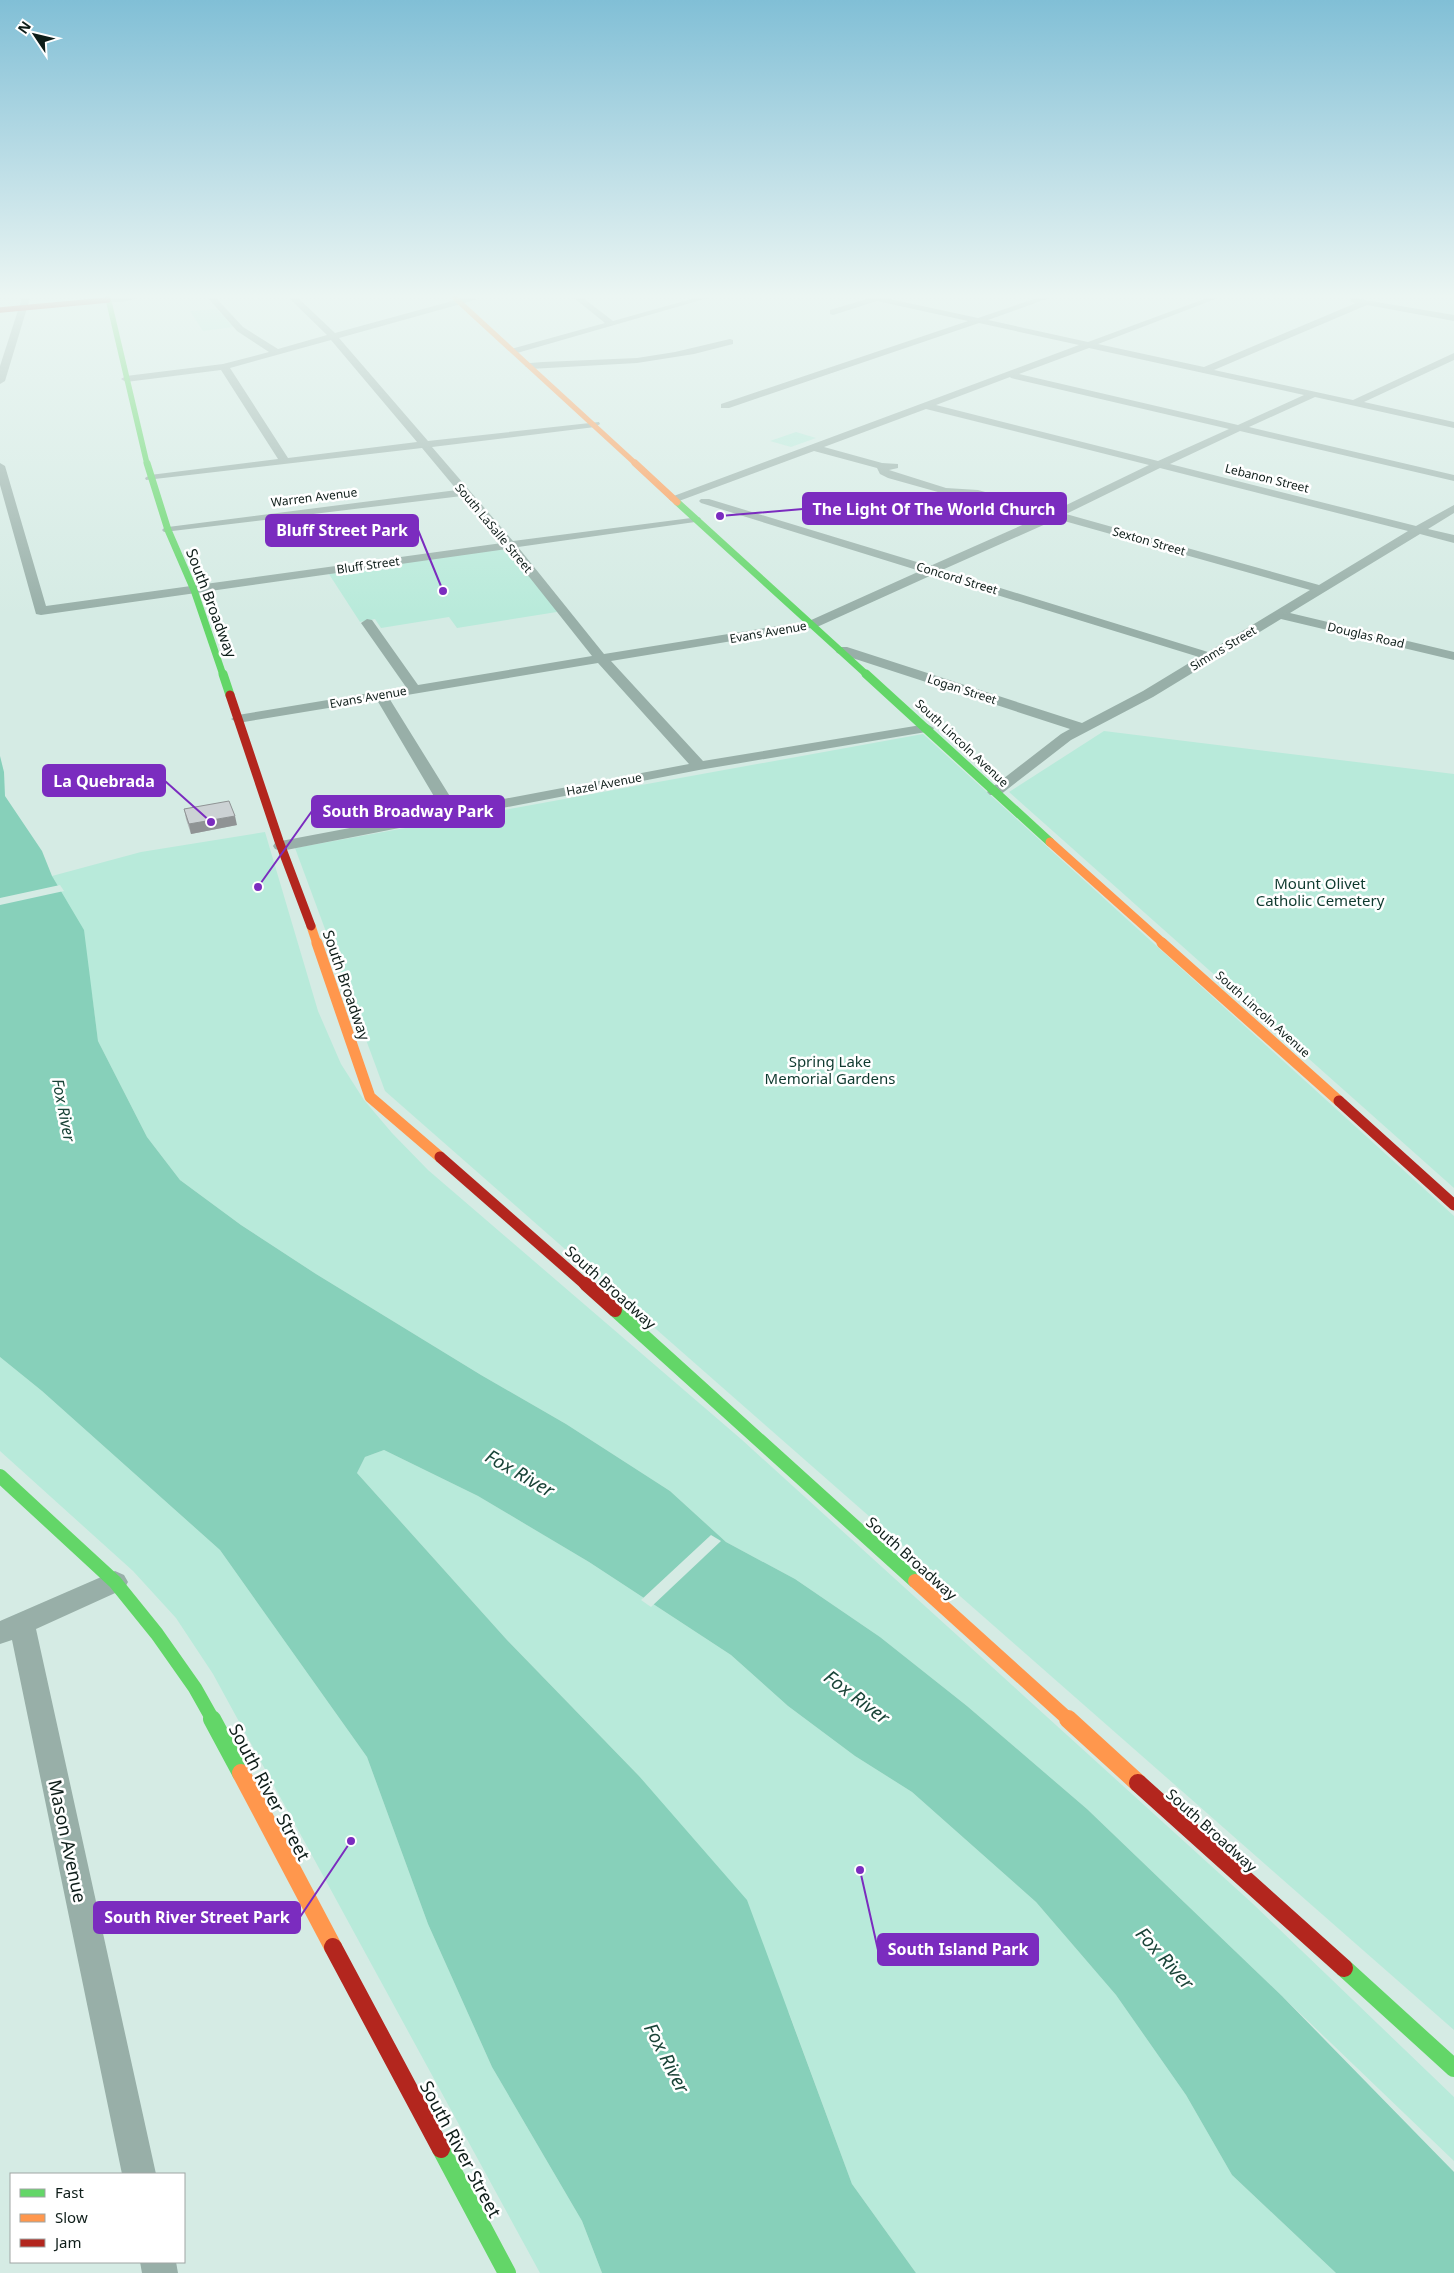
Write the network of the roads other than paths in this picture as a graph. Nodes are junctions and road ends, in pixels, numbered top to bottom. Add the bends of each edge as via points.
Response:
1 (133, 404) edge
2 (248, 404) edge
3 (390, 404) edge
4 (573, 404) edge
5 (731, 404) edge
6 (932, 404) edge
7 (1140, 404) edge
8 (1292, 404) edge
9 (1360, 404) edge
10 (725, 406) dead end
11 (927, 406) junction
12 (595, 424) junction
13 (1454, 424) edge
14 (1241, 427) junction
15 (425, 445) junction
16 (816, 448) junction
17 (285, 462) junction
18 (1158, 464) junction
19 (0, 466) edge
20 (882, 466) junction
21 (909, 468) dead end
22 (150, 478) junction
23 (1454, 478) edge
24 (956, 481) dead end
25 (464, 492) junction
26 (978, 493) junction
27 (675, 499) junction
28 (705, 501) dead end
29 (1454, 508) edge
30 (1055, 515) junction
31 (695, 519) junction
32 (168, 530) junction
33 (1418, 530) junction
34 (1454, 539) edge
35 (509, 544) junction
36 (932, 571) junction
37 (1321, 589) junction
38 (194, 590) junction
39 (1278, 614) junction
40 (367, 623) dead end
41 (812, 624) junction
42 (842, 650) junction
43 (1208, 656) junction
44 (1454, 656) edge
45 (601, 659) junction
46 (414, 689) junction
47 (381, 696) junction
48 (238, 719) junction
49 (927, 728) junction
50 (1082, 728) junction
51 (696, 763) junction
52 (995, 792) junction
53 (443, 798) dead end
54 (281, 846) junction
55 (1454, 1204) edge
56 (0, 1476) edge
57 (115, 1582) junction
58 (11, 1629) edge
59 (1454, 2068) edge
60 (139, 2173) edge
61 (507, 2273) edge

1 - 22 street, South Broadway
2 - 17 street
3 - 15 street, South LaSalle Street
4 - 12 street, South Lincoln Avenue
5 - 10 street
6 - 11 street
7 - 14 street
8 - 14 street, Evans Avenue
9 - 13 street
11 - 16 street
11 - 18 street, Lebanon Street
12 - 15 street
12 - 27 street, South Lincoln Avenue
14 - 18 street, Evans Avenue
14 - 23 street
15 - 17 street
15 - 25 street, South LaSalle Street
16 - 20 street, Sexton Street
16 - 27 street
17 - 22 street
18 - 30 street, Evans Avenue
18 - 33 street, Lebanon Street
19 - 38 street, Bluff Street via 41,611
20 - 21 street, Sexton Street
20 - 26 street, Sexton Street via 884,472 901,479 945,491
22 - 32 street, South Broadway
24 - 26 street, Sexton Street via 975,488
25 - 32 street, Warren Avenue
25 - 35 street, South LaSalle Street
26 - 30 street, Sexton Street
27 - 31 street, South Lincoln Avenue
28 - 36 street, Concord Street
29 - 33 street, Simms Street
30 - 36 street, Evans Avenue
30 - 37 street, Sexton Street
31 - 35 street, Bluff Street
31 - 41 street, South Lincoln Avenue
32 - 38 street, South Broadway
33 - 34 street, Lebanon Street
33 - 37 street, Simms Street
35 - 38 street, Bluff Street
35 - 45 street, South LaSalle Street
36 - 41 street, Evans Avenue
36 - 43 street, Concord Street
37 - 39 street, Simms Street
38 - 48 street, South Broadway
39 - 43 street, Simms Street
39 - 44 street, Douglas Road
40 - 46 street
41 - 42 street, South Lincoln Avenue
41 - 45 street, Evans Avenue
42 - 49 street, South Lincoln Avenue
42 - 50 street, Logan Street
43 - 50 street, Simms Street via 1148,694
45 - 46 street, Evans Avenue
45 - 51 street, South LaSalle Street
46 - 47 street, Evans Avenue
47 - 48 street, Evans Avenue
47 - 53 street
48 - 54 street, South Broadway
49 - 51 street, Hazel Avenue
49 - 52 street, South Lincoln Avenue
50 - 52 street, Simms Street
51 - 54 street, Hazel Avenue
52 - 55 street, South Lincoln Avenue
54 - 59 street, South Broadway via 370,1097 555,1256
56 - 57 street, South River Street
57 - 58 street
57 - 61 street, South River Street via 195,1688
58 - 60 street, Mason Avenue

